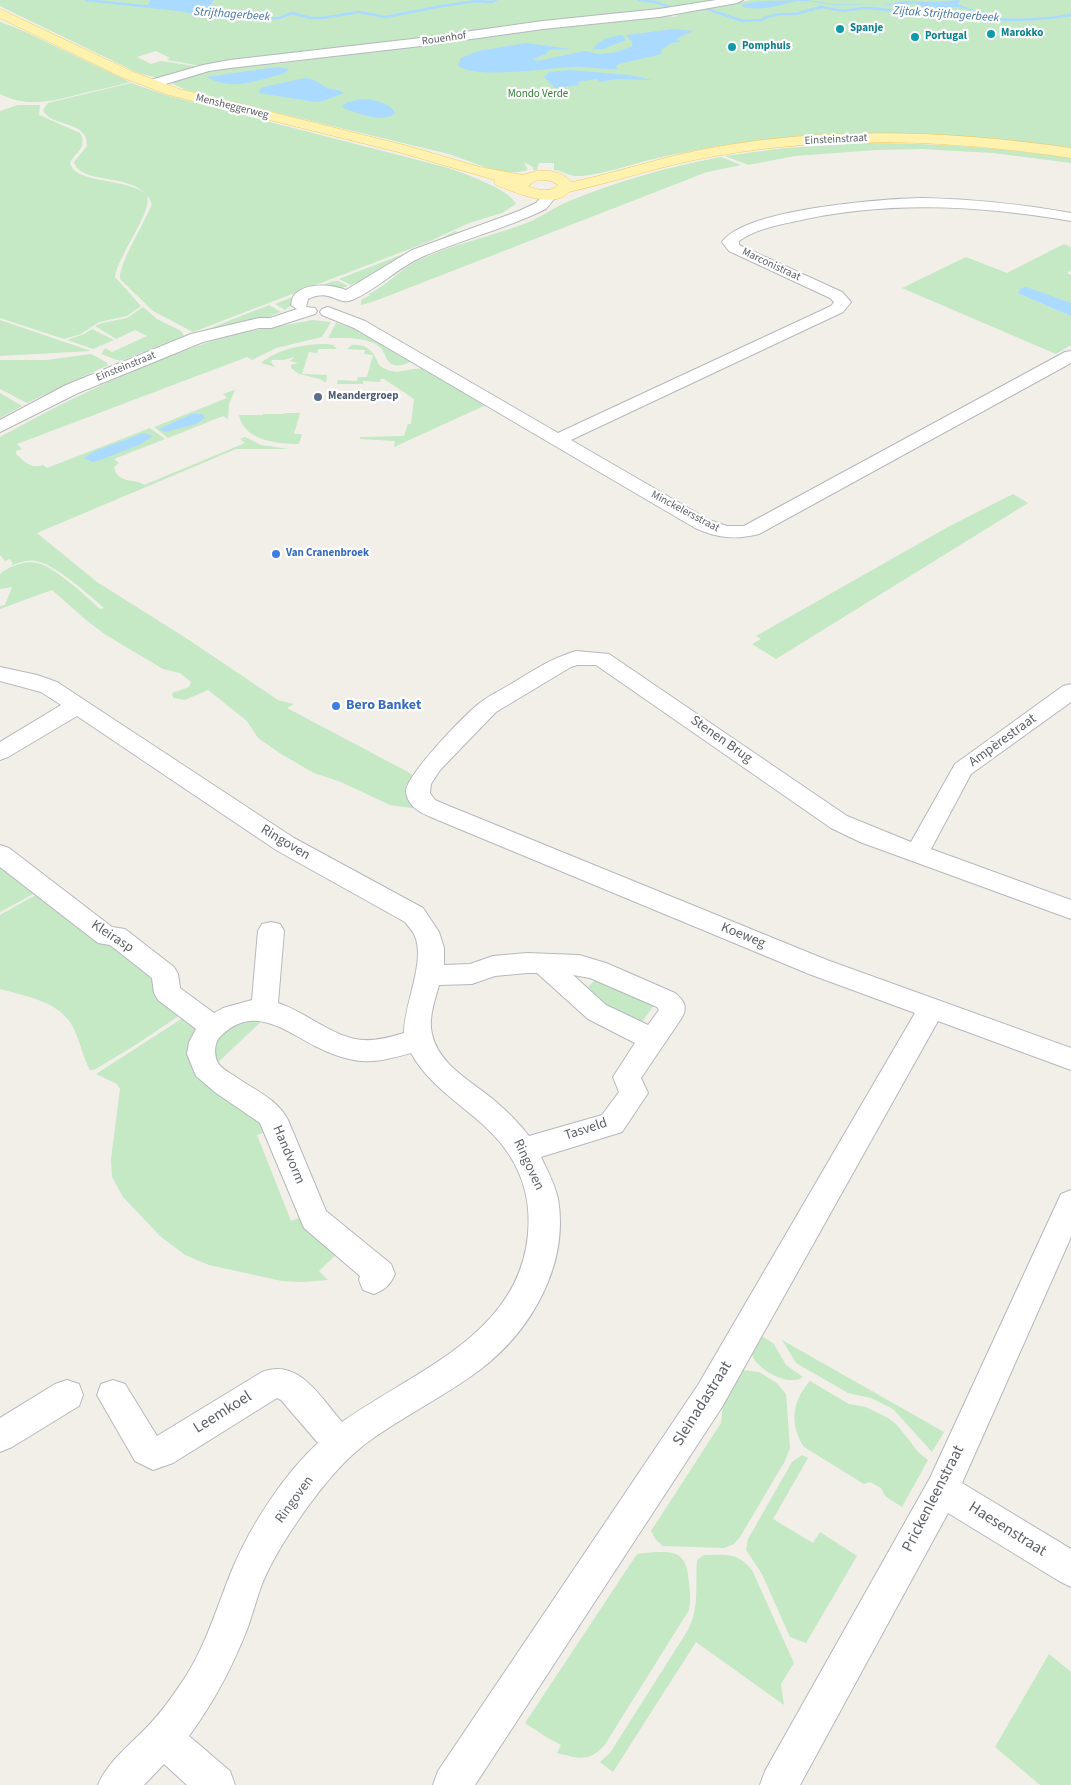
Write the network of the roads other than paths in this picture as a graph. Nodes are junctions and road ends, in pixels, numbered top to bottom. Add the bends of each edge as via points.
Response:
1 (737, 0) edge
2 (3, 17) edge
3 (152, 84) junction
4 (1071, 153) edge
5 (523, 184) junction
6 (550, 194) junction
7 (1071, 217) edge
8 (338, 302) junction
9 (1071, 356) edge
10 (0, 427) edge
11 (559, 440) junction
12 (0, 674) edge
13 (1071, 691) edge
14 (78, 705) junction
15 (0, 752) edge
16 (421, 800) joint
17 (0, 838) edge
18 (0, 852) edge
19 (917, 853) junction
20 (1071, 910) edge
21 (271, 931) dead end
22 (544, 964) junction
23 (428, 975) junction
24 (932, 1008) junction
25 (264, 1011) junction
26 (212, 1026) junction
27 (419, 1040) junction
28 (653, 1040) junction
29 (1071, 1059) edge
30 (523, 1150) junction
31 (1071, 1204) edge
32 (374, 1280) dead end
33 (67, 1395) dead end
34 (113, 1395) dead end
35 (0, 1436) edge
36 (340, 1444) junction
37 (942, 1490) junction
38 (1071, 1569) edge
39 (163, 1738) junction
40 (117, 1785) edge
41 (216, 1785) edge
42 (452, 1785) edge
43 (779, 1785) edge

1 - 3 street, Rouenhof via 659,13 543,24 230,64
2 - 3 main road, Mensheggerweg
3 - 5 main road, Mensheggerweg via 412,152 476,171 488,178
4 - 6 main road, Einsteinstraat via 961,140 834,138 717,151
5 - 6 main road via 530,193
5 - 6 main road via 544,176 557,178
6 - 8 street, Einsteinstraat via 417,253
7 - 11 street, Marconistraat via 965,203 885,204 802,215 739,234 730,242 734,248 836,295 843,302 841,306
8 - 10 street, Einsteinstraat via 304,308 271,323 197,338 120,368
8 - 11 street, Minckelersstraat via 350,322 360,324
9 - 11 street, Minckelersstraat via 758,527 741,533 721,532 702,524
12 - 14 street, Ringoven via 49,687
13 - 19 street, Ampèrestraat via 963,769
14 - 15 street
14 - 23 street, Ringoven via 284,844 414,915 431,938 432,957
16 - 19 street, Stenen Brug via 419,783 488,707 563,662 588,657 610,663 839,822
16 - 24 street, Koeweg via 441,812 818,967
17 - 18 street, Kleirasp
18 - 26 street, Kleirasp via 107,936 116,936 165,974 167,993
19 - 20 street, Stenen Brug
21 - 25 street
22 - 23 street, Tasveld via 493,966 472,974
22 - 28 street via 597,1012
22 - 28 street, Tasveld via 579,965 597,970 669,1002 673,1006 672,1012
23 - 27 street, Ringoven via 418,1016
24 - 29 street, Koeweg
24 - 42 street, Sleinadastraat via 710,1396
25 - 26 street via 250,1010
25 - 27 street via 358,1051
26 - 32 street, Handvorm via 203,1041 201,1054 206,1070 270,1115 315,1219 380,1274
27 - 30 street, Ringoven via 432,1063 502,1123
28 - 30 street, Tasveld via 627,1077 634,1093 612,1124
30 - 36 street, Ringoven via 542,1197 544,1239 537,1269 523,1301 487,1346
31 - 37 street, Prickenleenstraat
33 - 35 street
34 - 36 street, Leemkoel via 147,1450 153,1454 273,1383 286,1384
36 - 39 street, Ringoven via 324,1459 282,1514 249,1574 205,1682
37 - 38 street, Haesenstraat
37 - 43 street, Prickenleenstraat
39 - 40 street, Ringoven
39 - 41 street

